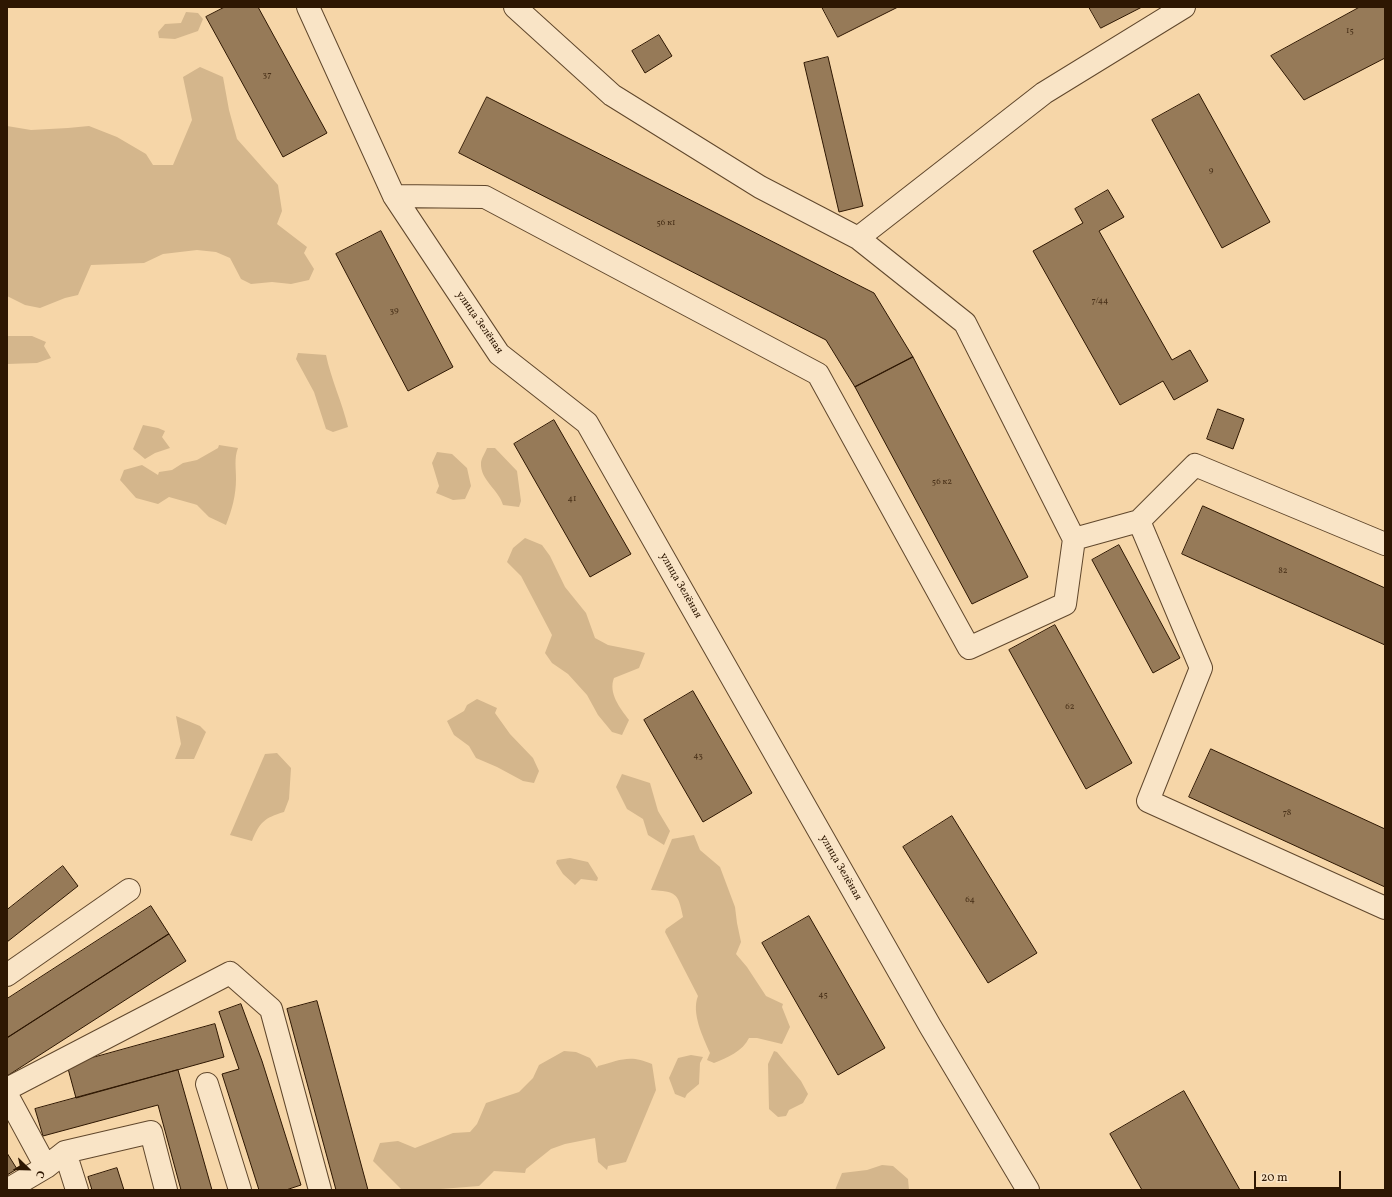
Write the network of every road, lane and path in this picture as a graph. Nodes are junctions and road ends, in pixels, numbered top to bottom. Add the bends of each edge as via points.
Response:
1 (308, 7) edge
2 (515, 7) edge
3 (1184, 7) edge
4 (394, 196) junction
5 (858, 238) junction
6 (1138, 521) junction
7 (1074, 539) junction
8 (1385, 544) edge
9 (129, 890) dead end
10 (1385, 908) edge
11 (7, 975) edge
12 (207, 1084) dead end
13 (7, 1089) edge
14 (7, 1095) edge
15 (65, 1152) junction
16 (46, 1167) junction
17 (7, 1190) edge
18 (76, 1190) edge
19 (166, 1190) edge
20 (240, 1190) edge
21 (320, 1190) edge
22 (1028, 1190) edge

1 - 4 street, улица Зелёная
2 - 5 street via 612,95 760,187
3 - 5 street via 1044,94
4 - 7 street via 485,196 818,374 969,648 1065,604
4 - 22 street, улица Зелёная via 499,354 587,423 926,1019
5 - 7 street via 965,323
6 - 7 street
6 - 8 street via 1195,465
6 - 10 street via 1201,668 1148,801
9 - 11 street
12 - 20 street
13 - 21 street via 230,973 271,1008
14 - 16 street
15 - 16 street
15 - 18 street
15 - 19 street via 151,1132
16 - 17 street

